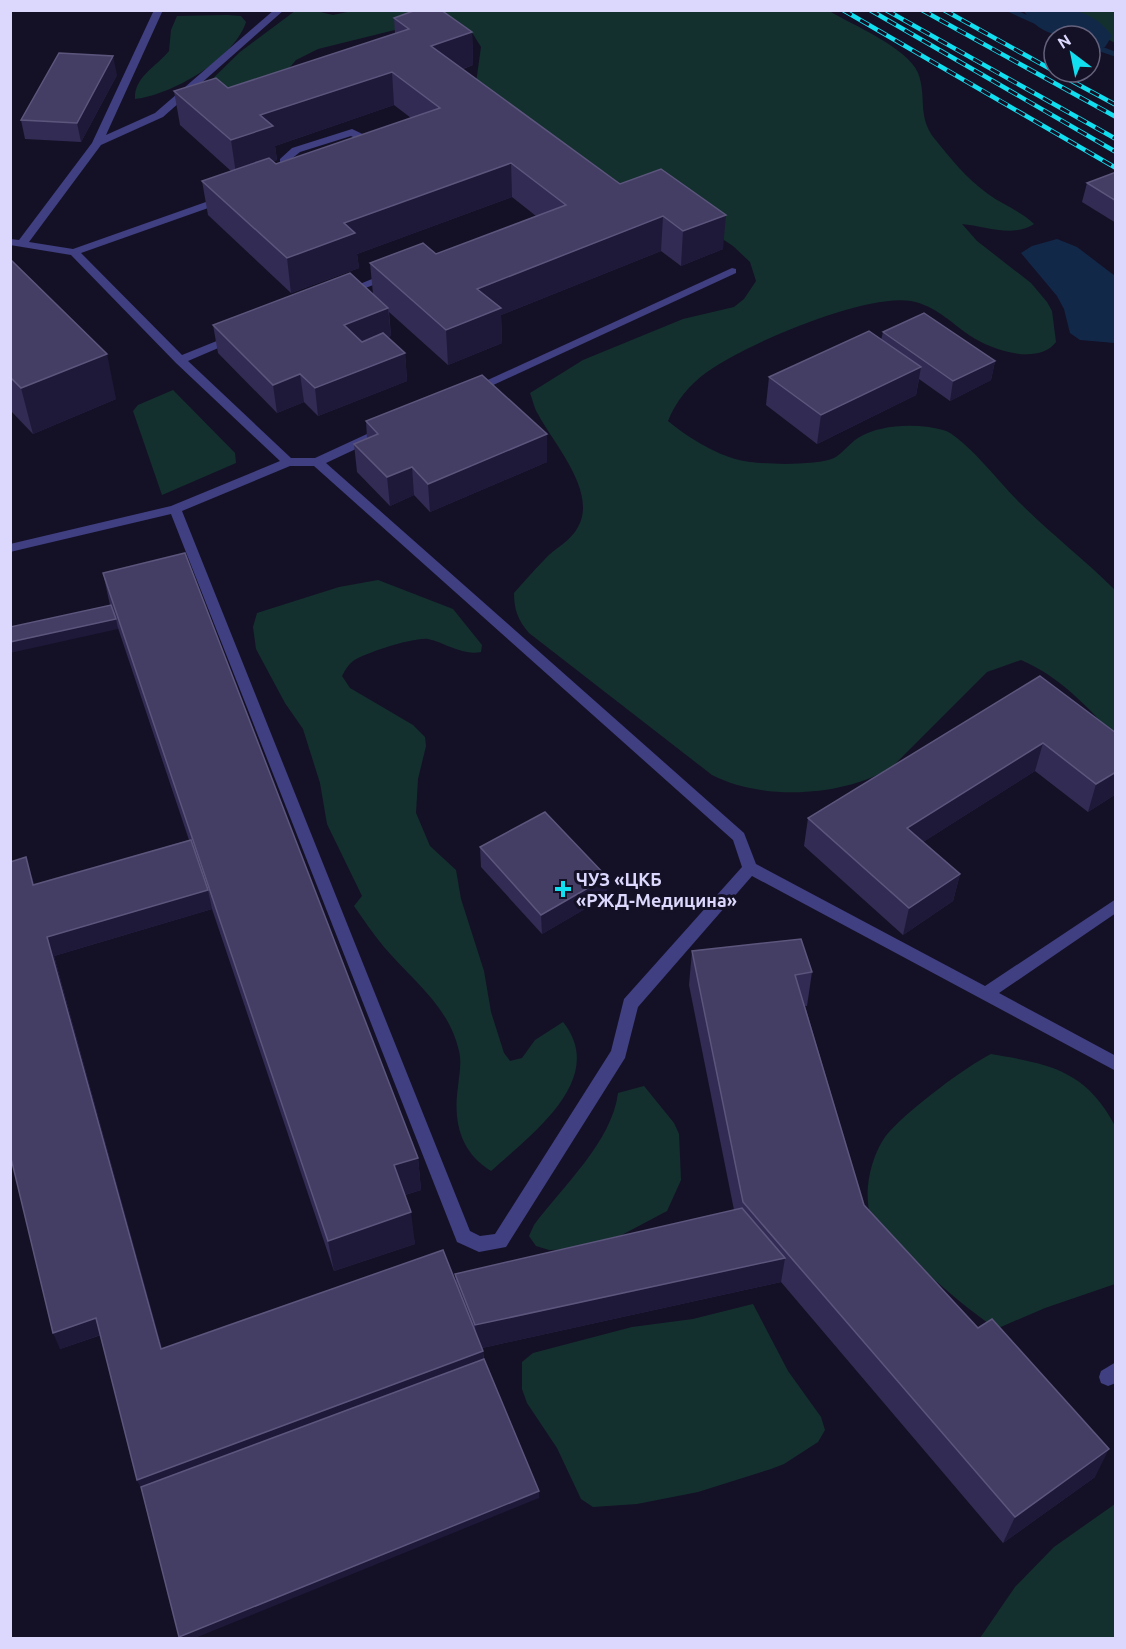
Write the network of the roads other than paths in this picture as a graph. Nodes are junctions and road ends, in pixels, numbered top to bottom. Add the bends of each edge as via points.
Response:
1 (159, 10) edge
2 (280, 10) edge
3 (97, 143) junction
4 (357, 152) edge
5 (285, 177) edge
6 (240, 193) edge
7 (16, 243) edge
8 (74, 252) junction
9 (396, 271) edge
10 (732, 271) dead end
11 (332, 298) edge
12 (245, 333) edge
13 (180, 360) junction
14 (455, 398) edge
15 (381, 433) edge
16 (288, 462) junction
17 (317, 462) junction
18 (175, 509) junction
19 (10, 548) edge
20 (750, 868) junction
21 (1116, 905) edge
22 (987, 993) junction
23 (1116, 1064) edge

1 - 3 lane
2 - 3 lane via 159,115
3 - 7 lane
4 - 5 lane via 368,149 369,141 352,132 306,146 285,159
6 - 8 lane
7 - 8 lane
8 - 13 lane
9 - 11 lane
10 - 14 lane
12 - 13 lane
13 - 16 lane
15 - 17 lane
16 - 17 lane
16 - 18 lane
17 - 20 lane via 739,837
18 - 19 lane
18 - 20 lane via 463,1236 480,1244 500,1241 619,1053 630,1005
20 - 22 lane
21 - 22 lane
22 - 23 lane

